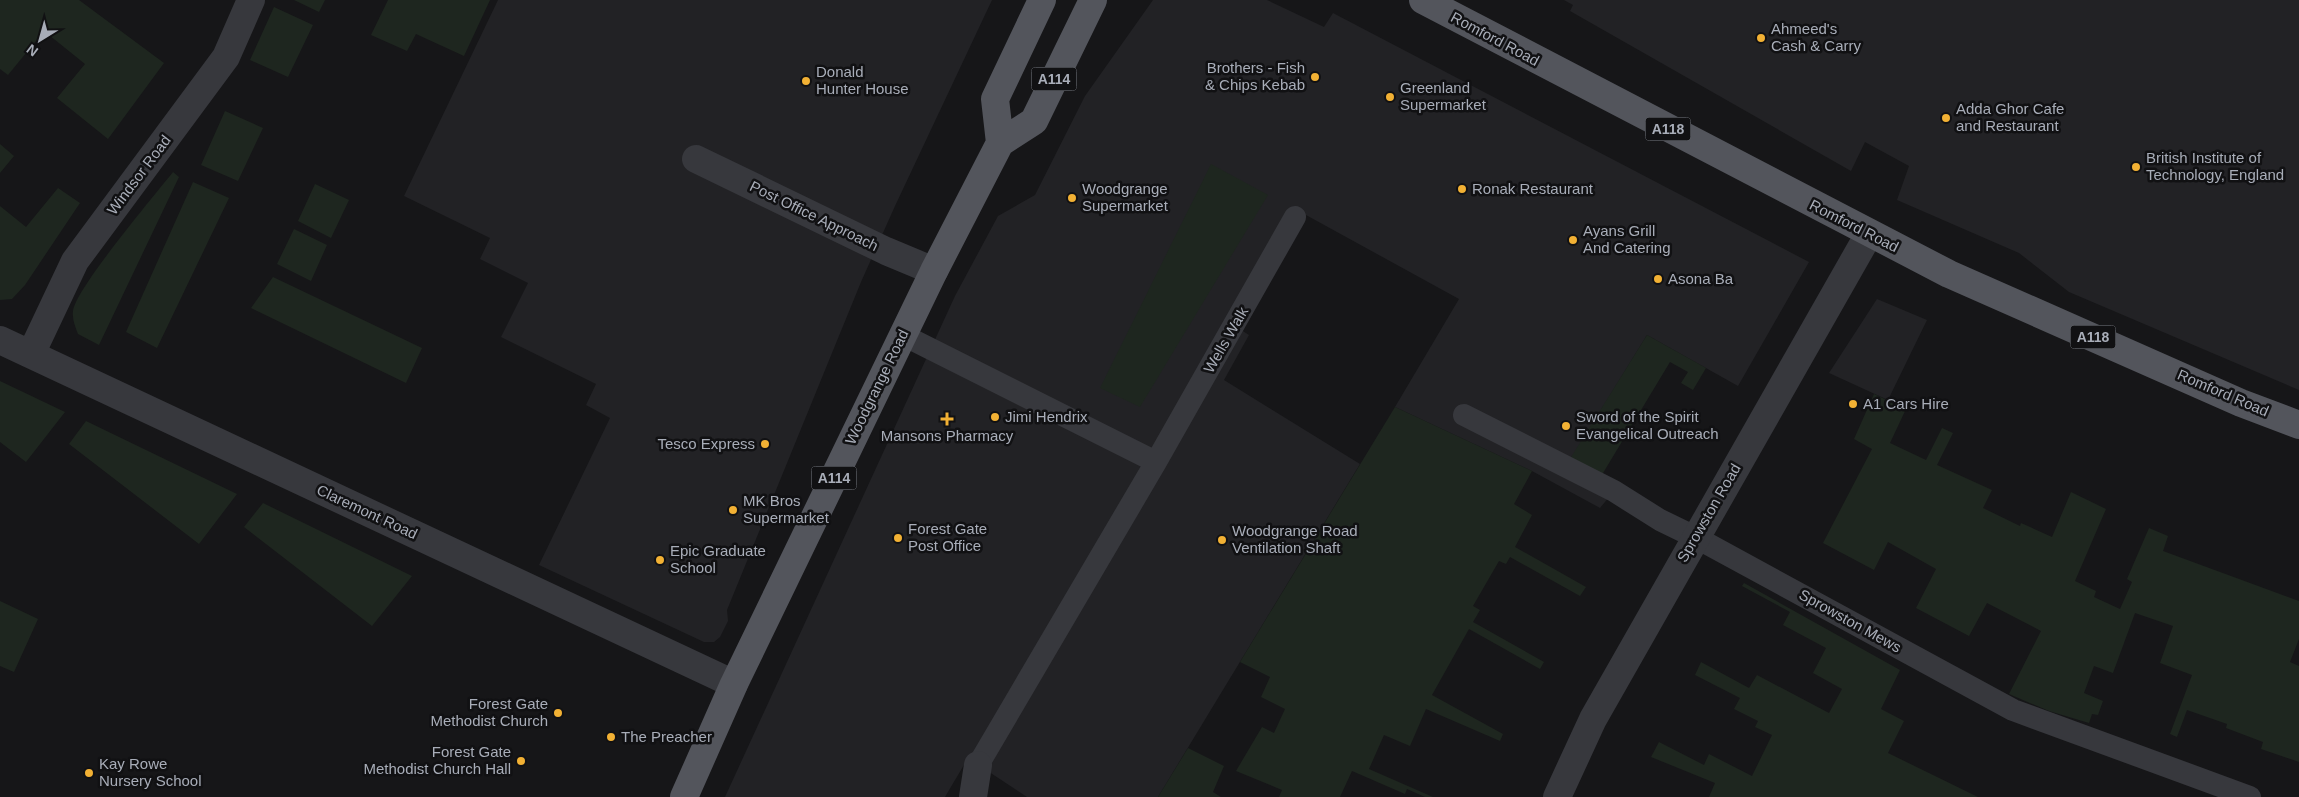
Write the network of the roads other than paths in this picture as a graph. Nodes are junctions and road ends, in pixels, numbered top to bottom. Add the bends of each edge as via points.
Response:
1 (251, 0) edge
2 (1042, 0) edge
3 (1093, 0) edge
4 (1422, 0) edge
5 (1000, 144) junction
6 (696, 159) dead end
7 (1296, 217) dead end
8 (1869, 234) junction
9 (934, 271) junction
10 (903, 336) junction
11 (0, 340) edge
12 (31, 354) junction
13 (1464, 415) dead end
14 (2299, 424) edge
15 (1156, 462) junction
16 (1695, 537) junction
17 (734, 684) junction
18 (978, 765) joint
19 (684, 797) edge
20 (973, 797) edge
21 (1557, 797) edge
22 (2250, 797) edge

1 - 12 street, Windsor Road via 226,57 75,261
2 - 5 main road, A114 via 995,99
3 - 5 main road, Woodgrange Road / A114 via 1034,121
4 - 8 main road, Romford Road / A118
5 - 9 main road, Woodgrange Road / A114
6 - 9 street, Post Office Approach
7 - 15 lane, Wells Walk
8 - 14 main road, Romford Road / A118 via 1949,274 2241,403
8 - 16 street, Sprowston Road
9 - 10 main road, Woodgrange Road / A114
10 - 15 lane
10 - 17 main road, Woodgrange Road / A114
11 - 12 street, Claremont Road
12 - 17 street, Claremont Road
13 - 16 lane, Sprowston Mews via 1545,454
15 - 18 lane, Wells Walk
16 - 21 street, Sprowston Road via 1593,718
16 - 22 lane, Sprowston Mews via 2013,710
17 - 19 main road, Woodgrange Road / A114
18 - 20 street

